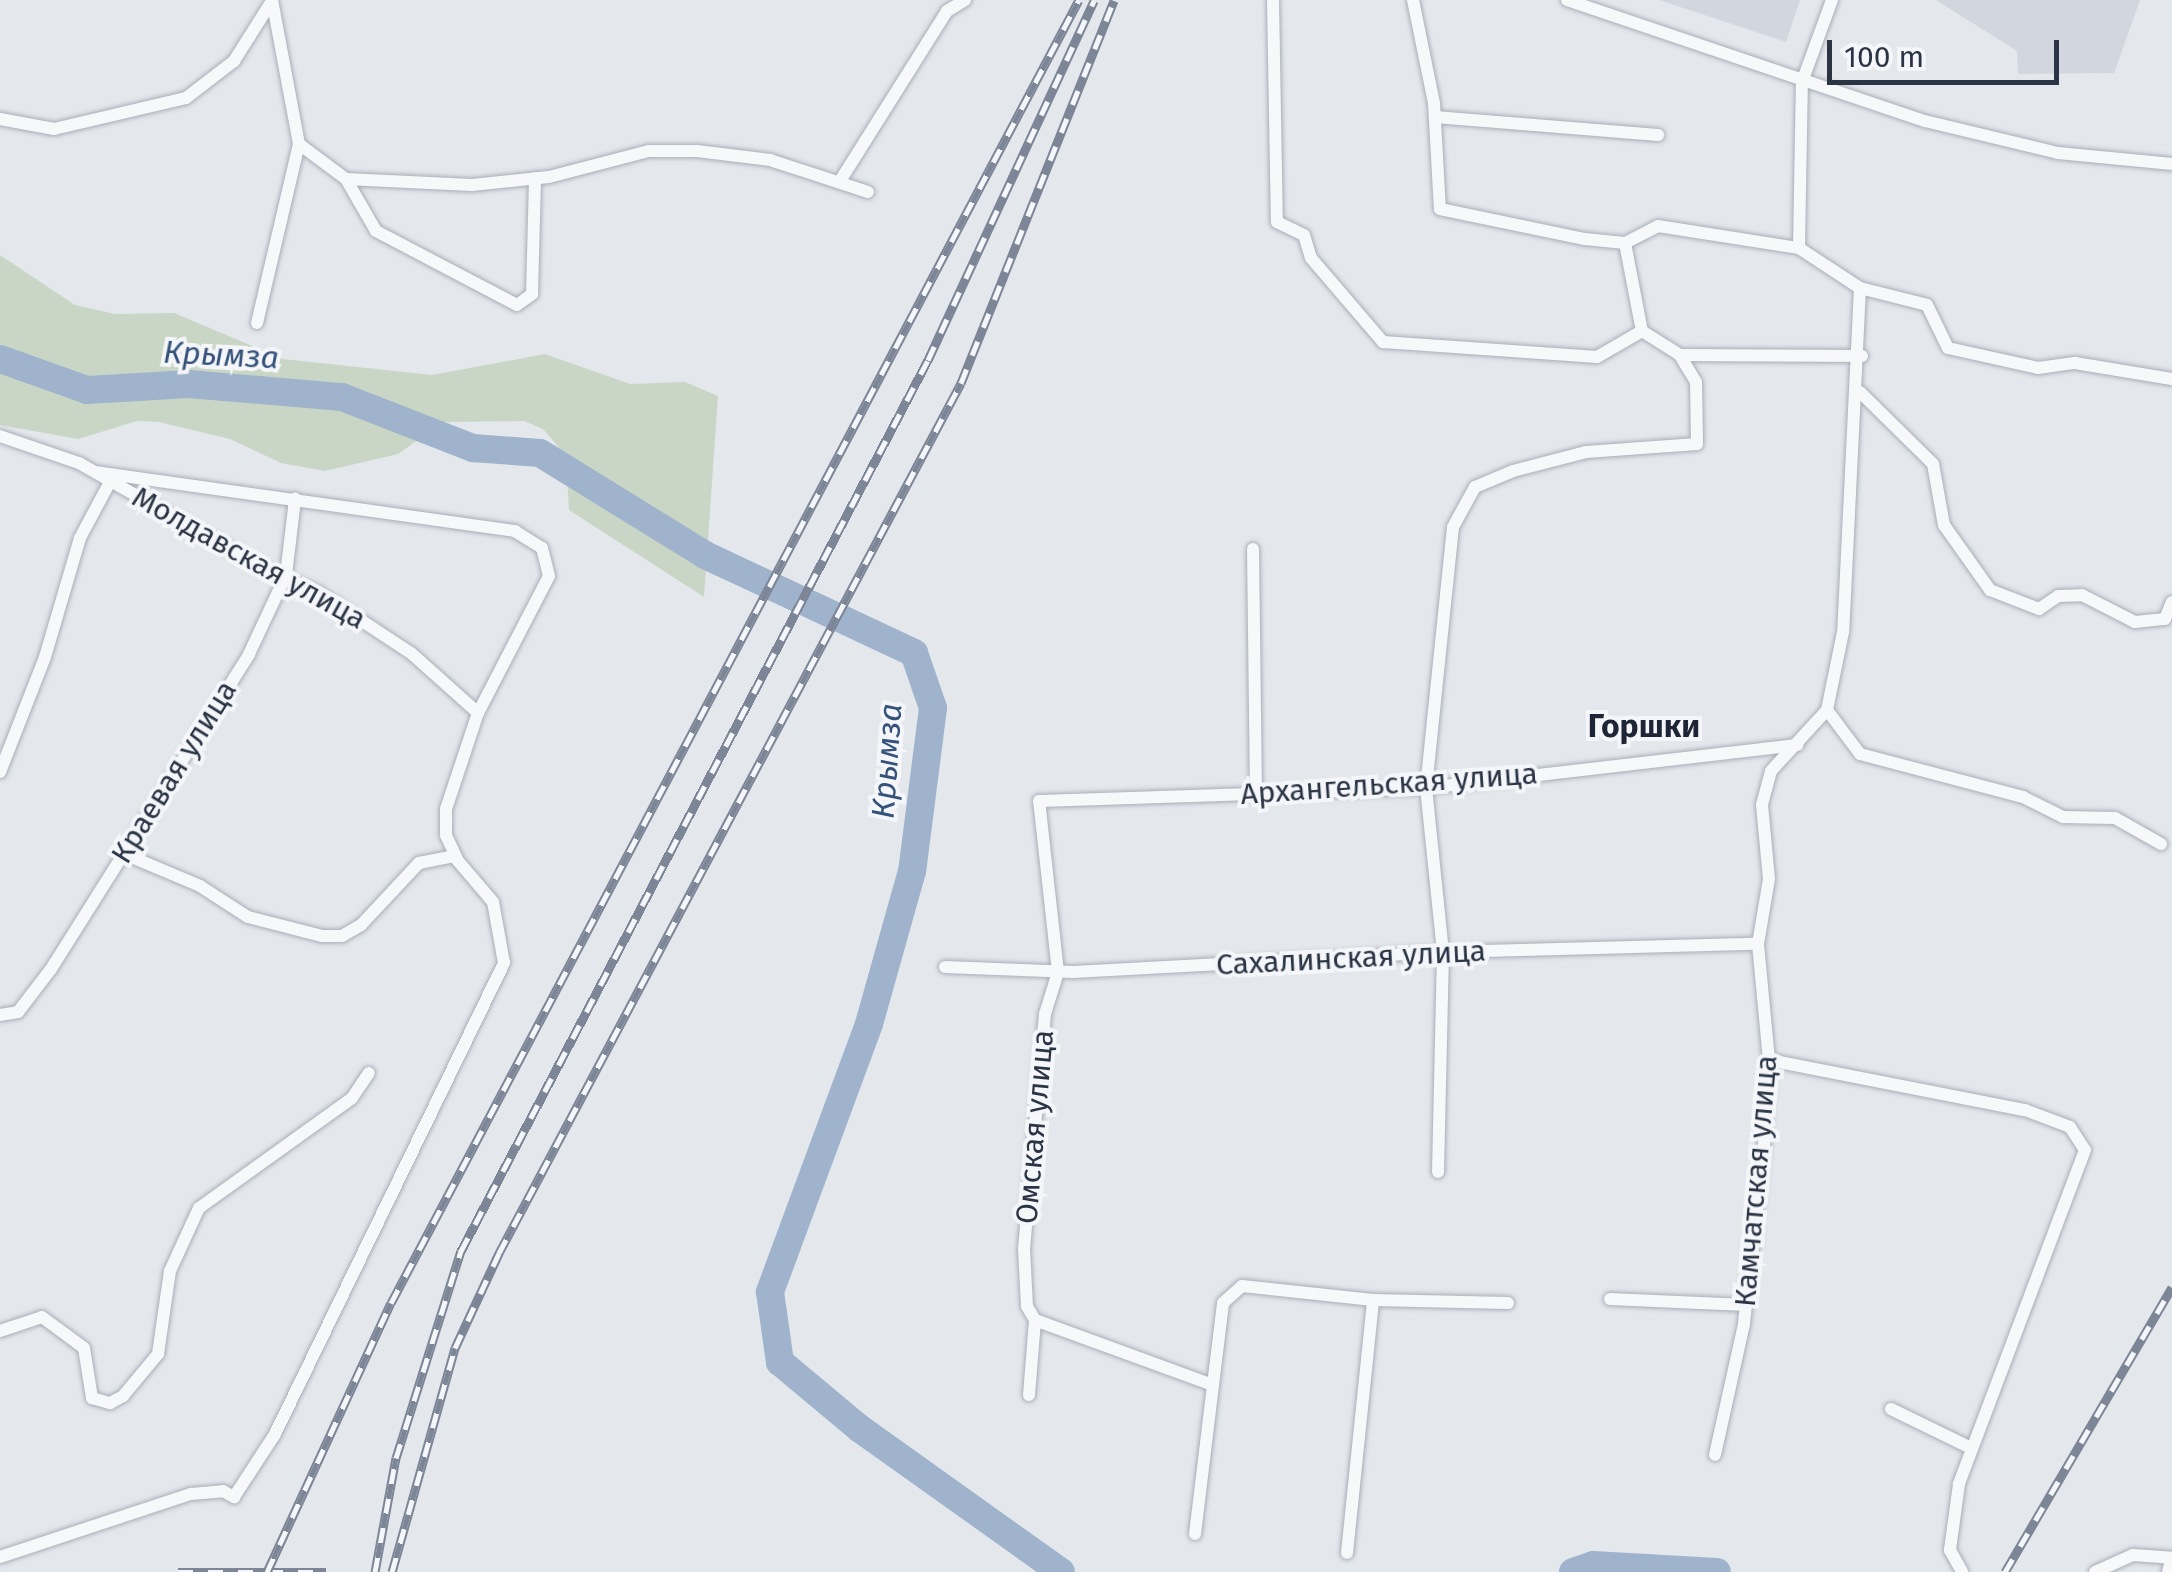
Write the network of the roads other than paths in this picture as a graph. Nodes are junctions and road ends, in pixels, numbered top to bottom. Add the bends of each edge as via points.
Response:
1 (965, 0) edge
2 (1273, 0) edge
3 (1413, 0) edge
4 (1568, 0) edge
5 (1832, 0) edge
6 (271, 2) edge
7 (1802, 82) junction
8 (1436, 117) junction
9 (0, 120) edge
10 (1658, 135) dead end
11 (299, 144) junction
12 (2172, 164) edge
13 (535, 178) junction
14 (346, 179) junction
15 (840, 181) junction
16 (868, 192) dead end
17 (1625, 243) junction
18 (1798, 248) junction
19 (1860, 288) junction
20 (257, 323) dead end
21 (1642, 331) junction
22 (1680, 355) junction
23 (1862, 356) junction
24 (2172, 379) edge
25 (1860, 392) junction
26 (0, 436) edge
27 (96, 472) junction
28 (110, 480) junction
29 (296, 498) junction
30 (1253, 549) dead end
31 (286, 575) junction
32 (2172, 602) edge
33 (1827, 710) junction
34 (478, 713) junction
35 (1798, 745) junction
36 (0, 772) edge
37 (1426, 788) junction
38 (1256, 794) junction
39 (1039, 801) joint
40 (2161, 844) dead end
41 (122, 853) junction
42 (455, 856) junction
43 (1758, 944) junction
44 (1443, 952) junction
45 (945, 967) dead end
46 (1058, 972) junction
47 (0, 1015) edge
48 (1768, 1060) junction
49 (368, 1073) dead end
50 (1438, 1172) dead end
51 (1610, 1299) dead end
52 (1373, 1300) junction
53 (1508, 1304) dead end
54 (1746, 1305) junction
55 (1034, 1320) junction
56 (0, 1331) edge
57 (1212, 1385) junction
58 (1028, 1395) dead end
59 (1891, 1410) dead end
60 (1972, 1448) junction
61 (1715, 1455) dead end
62 (1195, 1534) dead end
63 (1347, 1553) dead end
64 (0, 1557) edge
65 (2172, 1558) edge
66 (1962, 1572) edge
67 (2095, 1572) edge
68 (2168, 1572) edge

1 - 15 street via 946,11
2 - 21 street via 1277,222 1304,235 1311,258 1382,342 1598,357
3 - 8 street
4 - 7 street
5 - 7 street
6 - 9 street via 234,61 186,98 54,129
6 - 11 street
7 - 12 street via 2058,153
7 - 18 street
8 - 10 street
8 - 17 street via 1440,208
11 - 14 street
11 - 20 street
13 - 14 street via 472,185
13 - 14 street via 532,294 516,305 376,231
13 - 15 street via 649,151 696,151 770,160
15 - 16 street
17 - 18 street via 1658,226
17 - 21 street
18 - 19 street
19 - 23 street, Камчатская улица
19 - 24 street via 1927,305 1948,348 2038,368 2075,363
21 - 22 street
22 - 23 street
22 - 37 street via 1696,382 1697,444 1586,452 1475,487 1453,527
23 - 25 street, Камчатская улица
25 - 32 street via 1932,464 1944,524 1990,590 2039,608 2058,596 2082,595 2135,622 2164,619
25 - 33 street, Камчатская улица via 1843,544 1843,632
26 - 27 street, Молдавская улица
27 - 28 street, Молдавская улица
27 - 29 street
28 - 31 street, Молдавская улица
28 - 36 street via 80,538 45,657
29 - 31 street, Краевая улица
29 - 34 street via 444,516 515,531 542,548 549,576 544,593
30 - 38 street
31 - 34 street, Молдавская улица via 410,654
31 - 41 street, Краевая улица via 249,654
33 - 35 street, Камчатская улица
33 - 40 street via 1860,754 2022,797 2063,818 2115,818
34 - 42 street via 446,809
35 - 37 street, Архангельская улица
35 - 43 street, Камчатская улица via 1771,771 1762,804 1769,879
37 - 38 street, Архангельская улица
37 - 44 street
38 - 39 street, Архангельская улица
39 - 46 street, Омская улица
41 - 42 street via 200,886 248,916 322,936 342,936 361,925 419,863
41 - 47 street, Краевая улица via 18,1012
42 - 64 street via 494,902 504,962 284,1416 245,1481 234,1497 223,1491 191,1494
43 - 44 street, Сахалинская улица
43 - 48 street, Камчатская улица
44 - 46 street, Сахалинская улица
44 - 50 street
45 - 46 street, Сахалинская улица
46 - 55 street, Омская улица via 1045,1014 1024,1248 1026,1306
48 - 54 street, Камчатская улица
48 - 60 street via 2025,1110 2070,1127 2084,1150
49 - 56 street via 352,1098 199,1208 170,1271 158,1354 123,1396 110,1403 92,1398 84,1348 42,1317
51 - 54 street
52 - 53 street
52 - 57 street via 1242,1286 1228,1292
52 - 63 street
54 - 61 street, Камчатская улица
55 - 57 street
55 - 58 street, Омская улица
57 - 62 street
59 - 60 street
60 - 66 street via 1950,1550
65 - 67 street via 2134,1555
65 - 68 street

